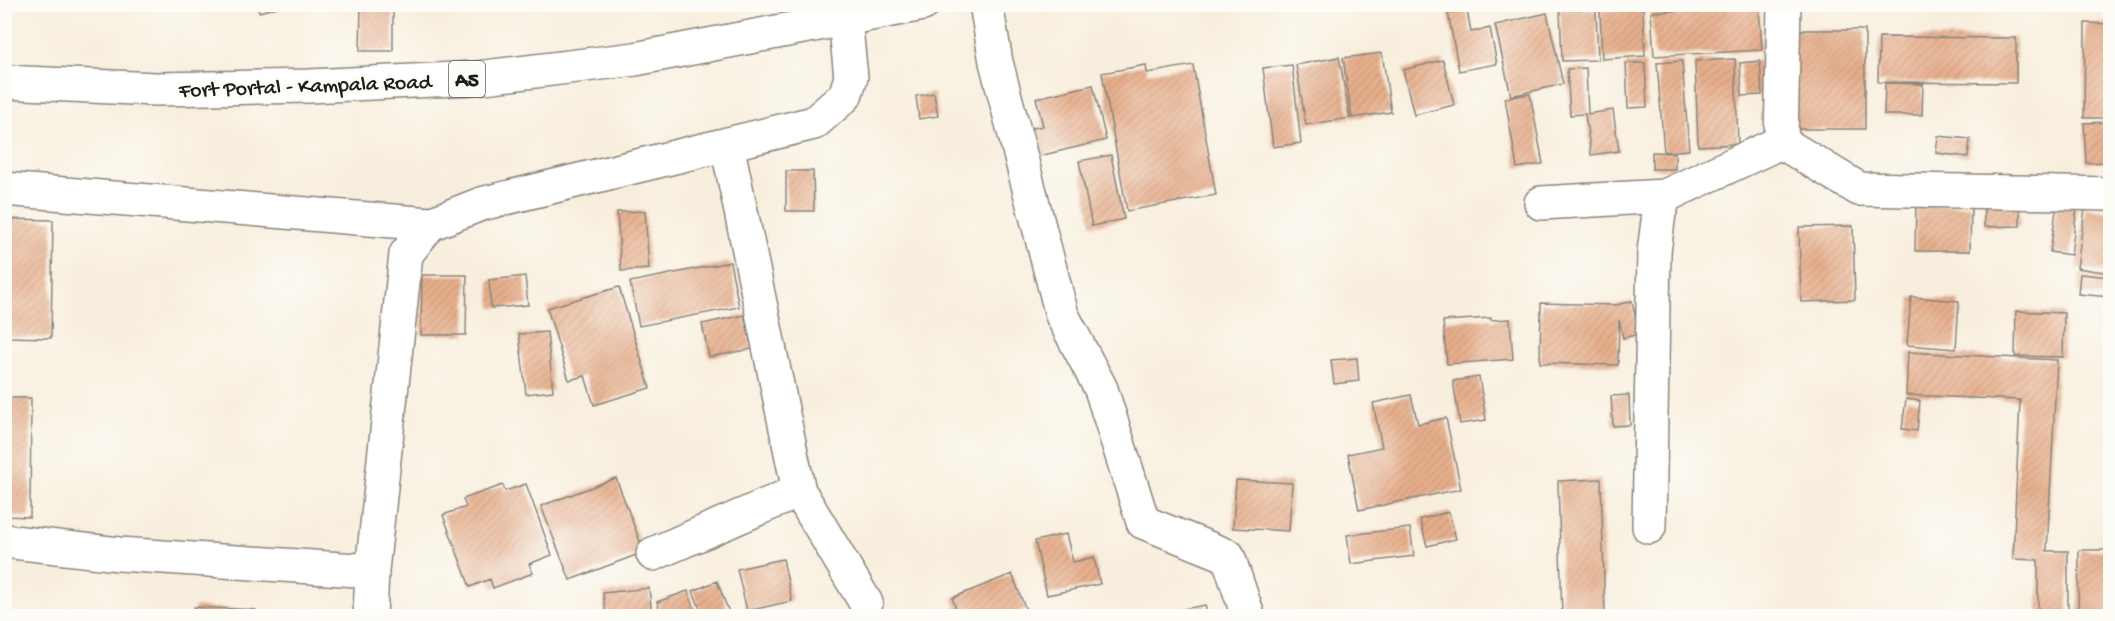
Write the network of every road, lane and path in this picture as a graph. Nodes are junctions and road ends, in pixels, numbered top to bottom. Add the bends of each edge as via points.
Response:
1 (923, 4) edge
2 (986, 4) edge
3 (1784, 4) edge
4 (845, 19) junction
5 (4, 82) edge
6 (1781, 142) junction
7 (727, 144) junction
8 (4, 189) edge
9 (2110, 194) edge
10 (1665, 196) junction
11 (1541, 203) dead end
12 (430, 224) junction
13 (799, 491) junction
14 (1649, 526) dead end
15 (4, 541) edge
16 (653, 554) dead end
17 (372, 571) junction
18 (866, 603) dead end
19 (370, 616) edge
20 (1248, 616) edge

1 - 4 street, Fort Portal - Kampala Road / A5
2 - 20 street via 996,62 1062,315 1101,389 1143,522 1228,556
3 - 6 street
4 - 5 street, Fort Portal - Kampala Road / A5 via 635,59 476,78 156,89
4 - 7 street via 851,77 845,96 813,123
6 - 9 street via 1859,189
6 - 10 street
7 - 12 street via 481,204
7 - 13 street
8 - 12 street
10 - 11 street
10 - 14 street via 1654,252
12 - 17 street via 406,254
13 - 16 street
13 - 18 street
15 - 17 street via 119,554
17 - 19 street

